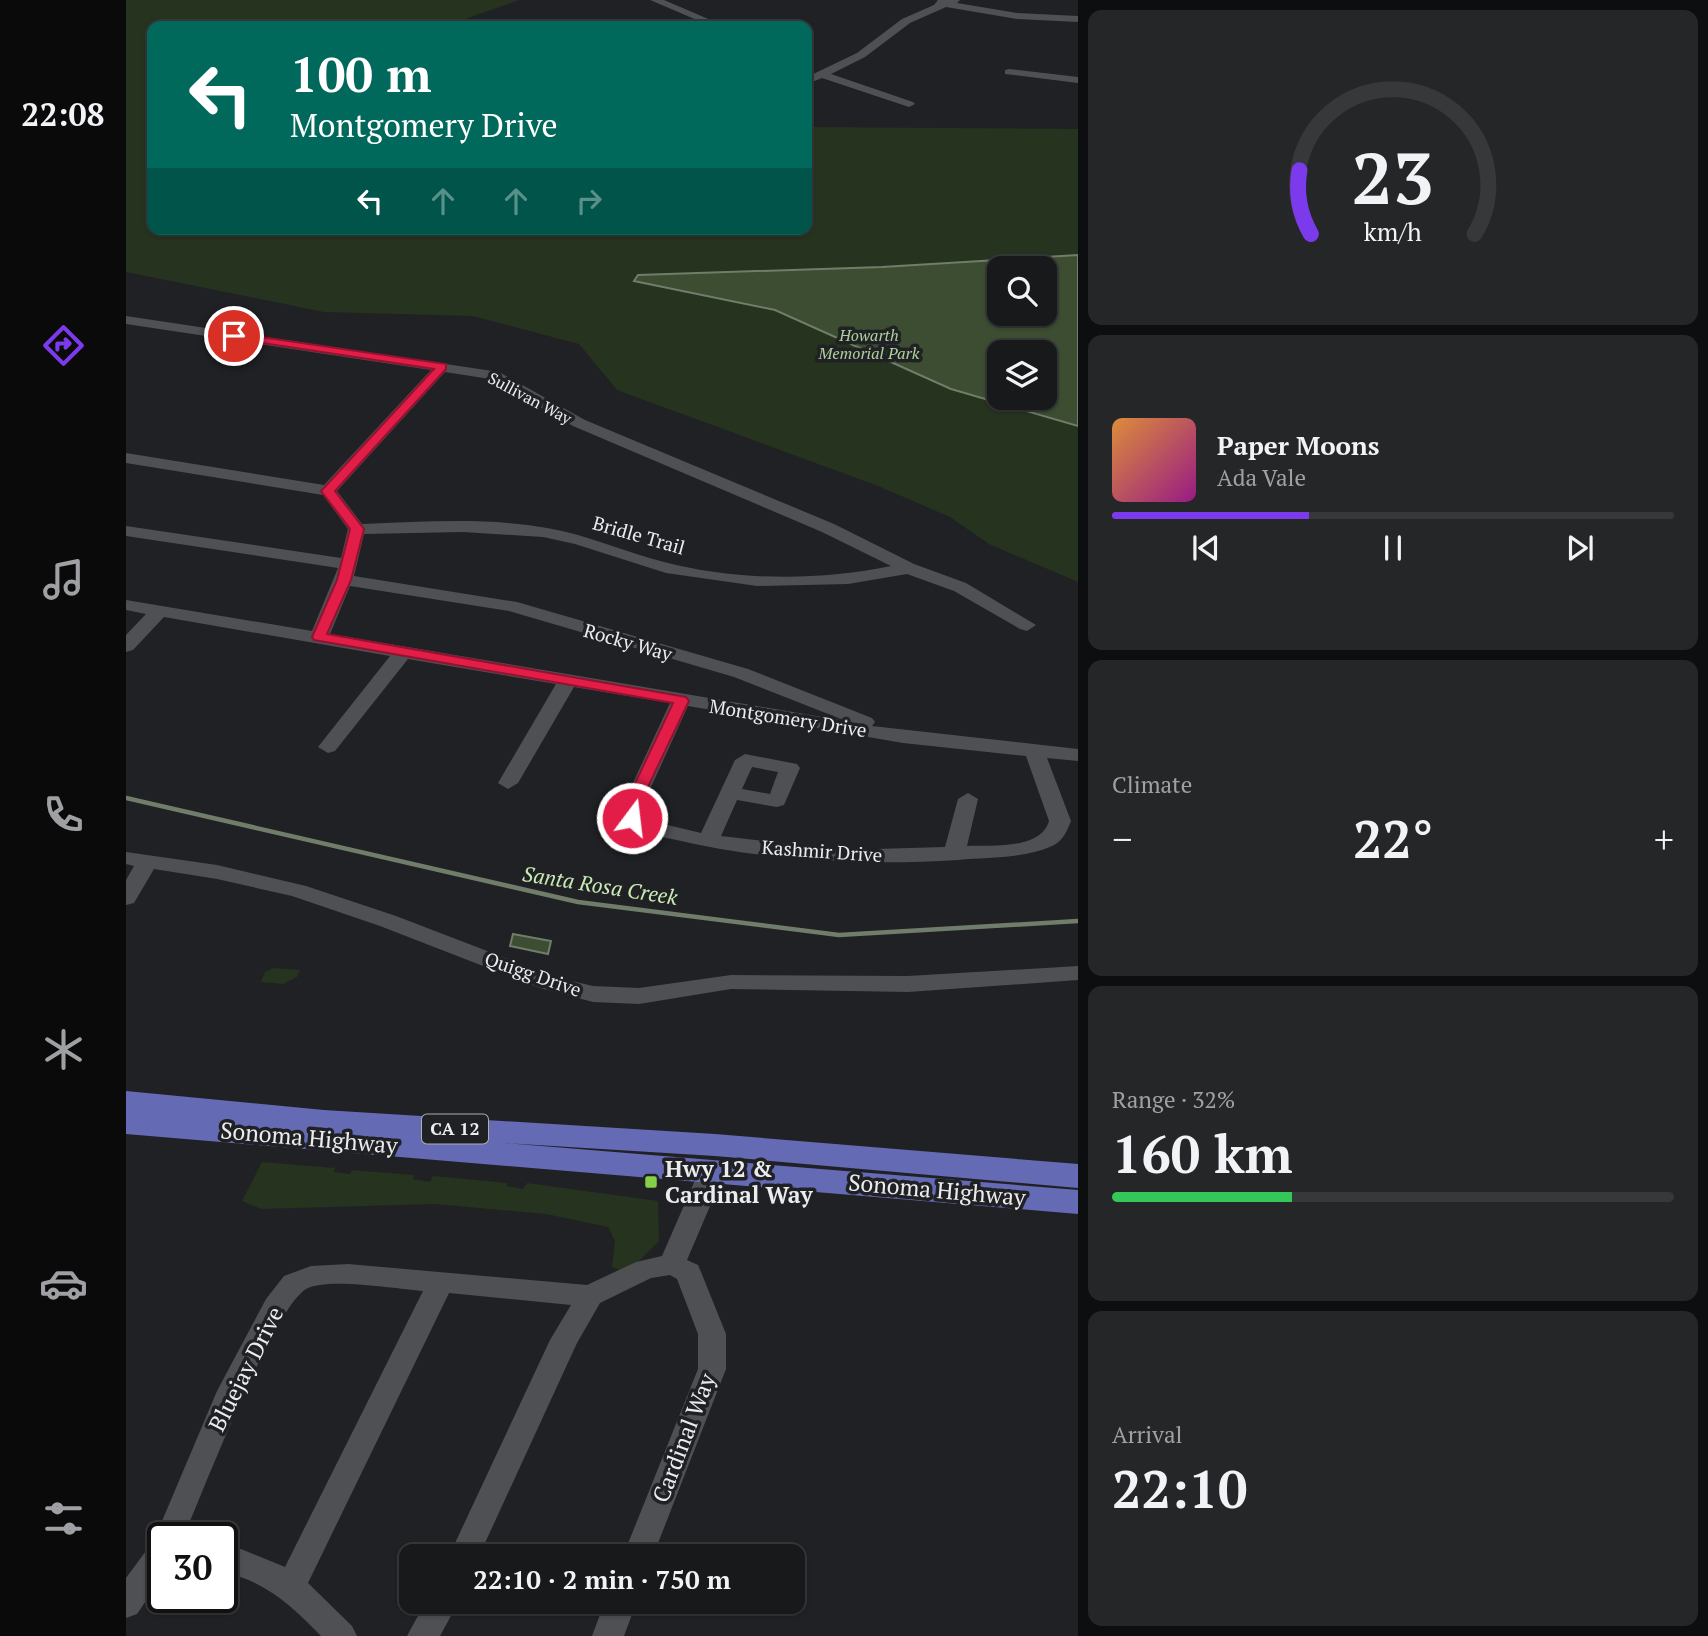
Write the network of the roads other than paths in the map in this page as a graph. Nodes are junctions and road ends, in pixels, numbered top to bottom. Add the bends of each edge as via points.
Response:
1 (654, 0) edge
2 (923, 0) edge
3 (949, 2) edge
4 (1078, 19) edge
5 (707, 21) edge
6 (1009, 72) dead end
7 (823, 75) junction
8 (812, 79) edge
9 (1078, 80) edge
10 (909, 104) dead end
11 (126, 320) edge
12 (442, 367) junction
13 (126, 458) edge
14 (328, 491) junction
15 (357, 529) junction
16 (126, 531) edge
17 (908, 568) junction
18 (346, 572) junction
19 (126, 605) edge
20 (159, 611) junction
21 (1027, 625) dead end
22 (319, 637) junction
23 (126, 646) edge
24 (403, 652) junction
25 (567, 682) junction
26 (681, 701) junction
27 (903, 737) junction
28 (328, 747) dead end
29 (1035, 752) junction
30 (1078, 755) edge
31 (508, 783) dead end
32 (730, 793) dead end
33 (968, 799) dead end
34 (708, 841) junction
35 (954, 854) junction
36 (137, 859) edge
37 (126, 898) edge
38 (1078, 973) edge
39 (126, 1102) edge
40 (126, 1123) edge
41 (713, 1158) junction
42 (1078, 1176) edge
43 (1078, 1202) edge
44 (672, 1265) junction
45 (440, 1284) junction
46 (590, 1296) junction
47 (175, 1522) edge
48 (470, 1544) edge
49 (643, 1544) edge
50 (238, 1560) edge
51 (147, 1574) edge
52 (292, 1585) junction
53 (126, 1604) edge
54 (436, 1614) edge
55 (616, 1614) edge
56 (341, 1636) edge
57 (423, 1636) edge
58 (608, 1636) edge

1 - 5 street
2 - 3 street
3 - 4 street via 1017,16
3 - 7 street via 906,21 861,55
6 - 9 street
7 - 8 street
7 - 10 street
11 - 12 street, Sullivan Way
12 - 14 street
12 - 17 street, Sullivan Way via 494,375 579,424 828,527
13 - 14 street
14 - 15 street
15 - 17 street, Bridle Trail via 470,526 569,537 665,568 766,583 862,579
15 - 18 street
16 - 18 street, Rocky Way
17 - 21 street, Sullivan Way via 960,587
18 - 22 street
18 - 27 street, Rocky Way via 511,606 741,673
19 - 20 street, Montgomery Drive
20 - 22 street, Montgomery Drive
20 - 23 street
22 - 24 street, Montgomery Drive
24 - 25 street, Montgomery Drive
24 - 28 street
25 - 26 street, Montgomery Drive
25 - 31 street
26 - 27 street, Montgomery Drive
26 - 34 street, Kashmir Drive via 630,811 640,825
27 - 29 street, Montgomery Drive
29 - 30 street, Montgomery Drive
29 - 35 street, Kashmir Drive via 1059,810 1057,831 1031,846
32 - 34 street
33 - 35 street
34 - 35 street, Kashmir Drive via 841,856
36 - 37 street
36 - 38 street, Quigg Drive via 298,891 548,983 593,994 639,996 732,982 908,984
39 - 41 main road, Sonoma Highway / CA 12
40 - 41 main road, Sonoma Highway / CA 12
41 - 42 main road, Sonoma Highway / CA 12
41 - 43 main road, Sonoma Highway / CA 12
41 - 44 street
44 - 46 street via 646,1269
44 - 49 street, Cardinal Way via 688,1272 694,1285 712,1334 712,1369
45 - 46 street, Bluejay Drive
45 - 47 street, Bluejay Drive via 348,1274 311,1276 294,1283 276,1306 231,1391
45 - 52 street
46 - 48 street via 564,1340
50 - 52 street
51 - 53 street, Bluejay Drive
52 - 56 street
54 - 57 street
55 - 58 street

